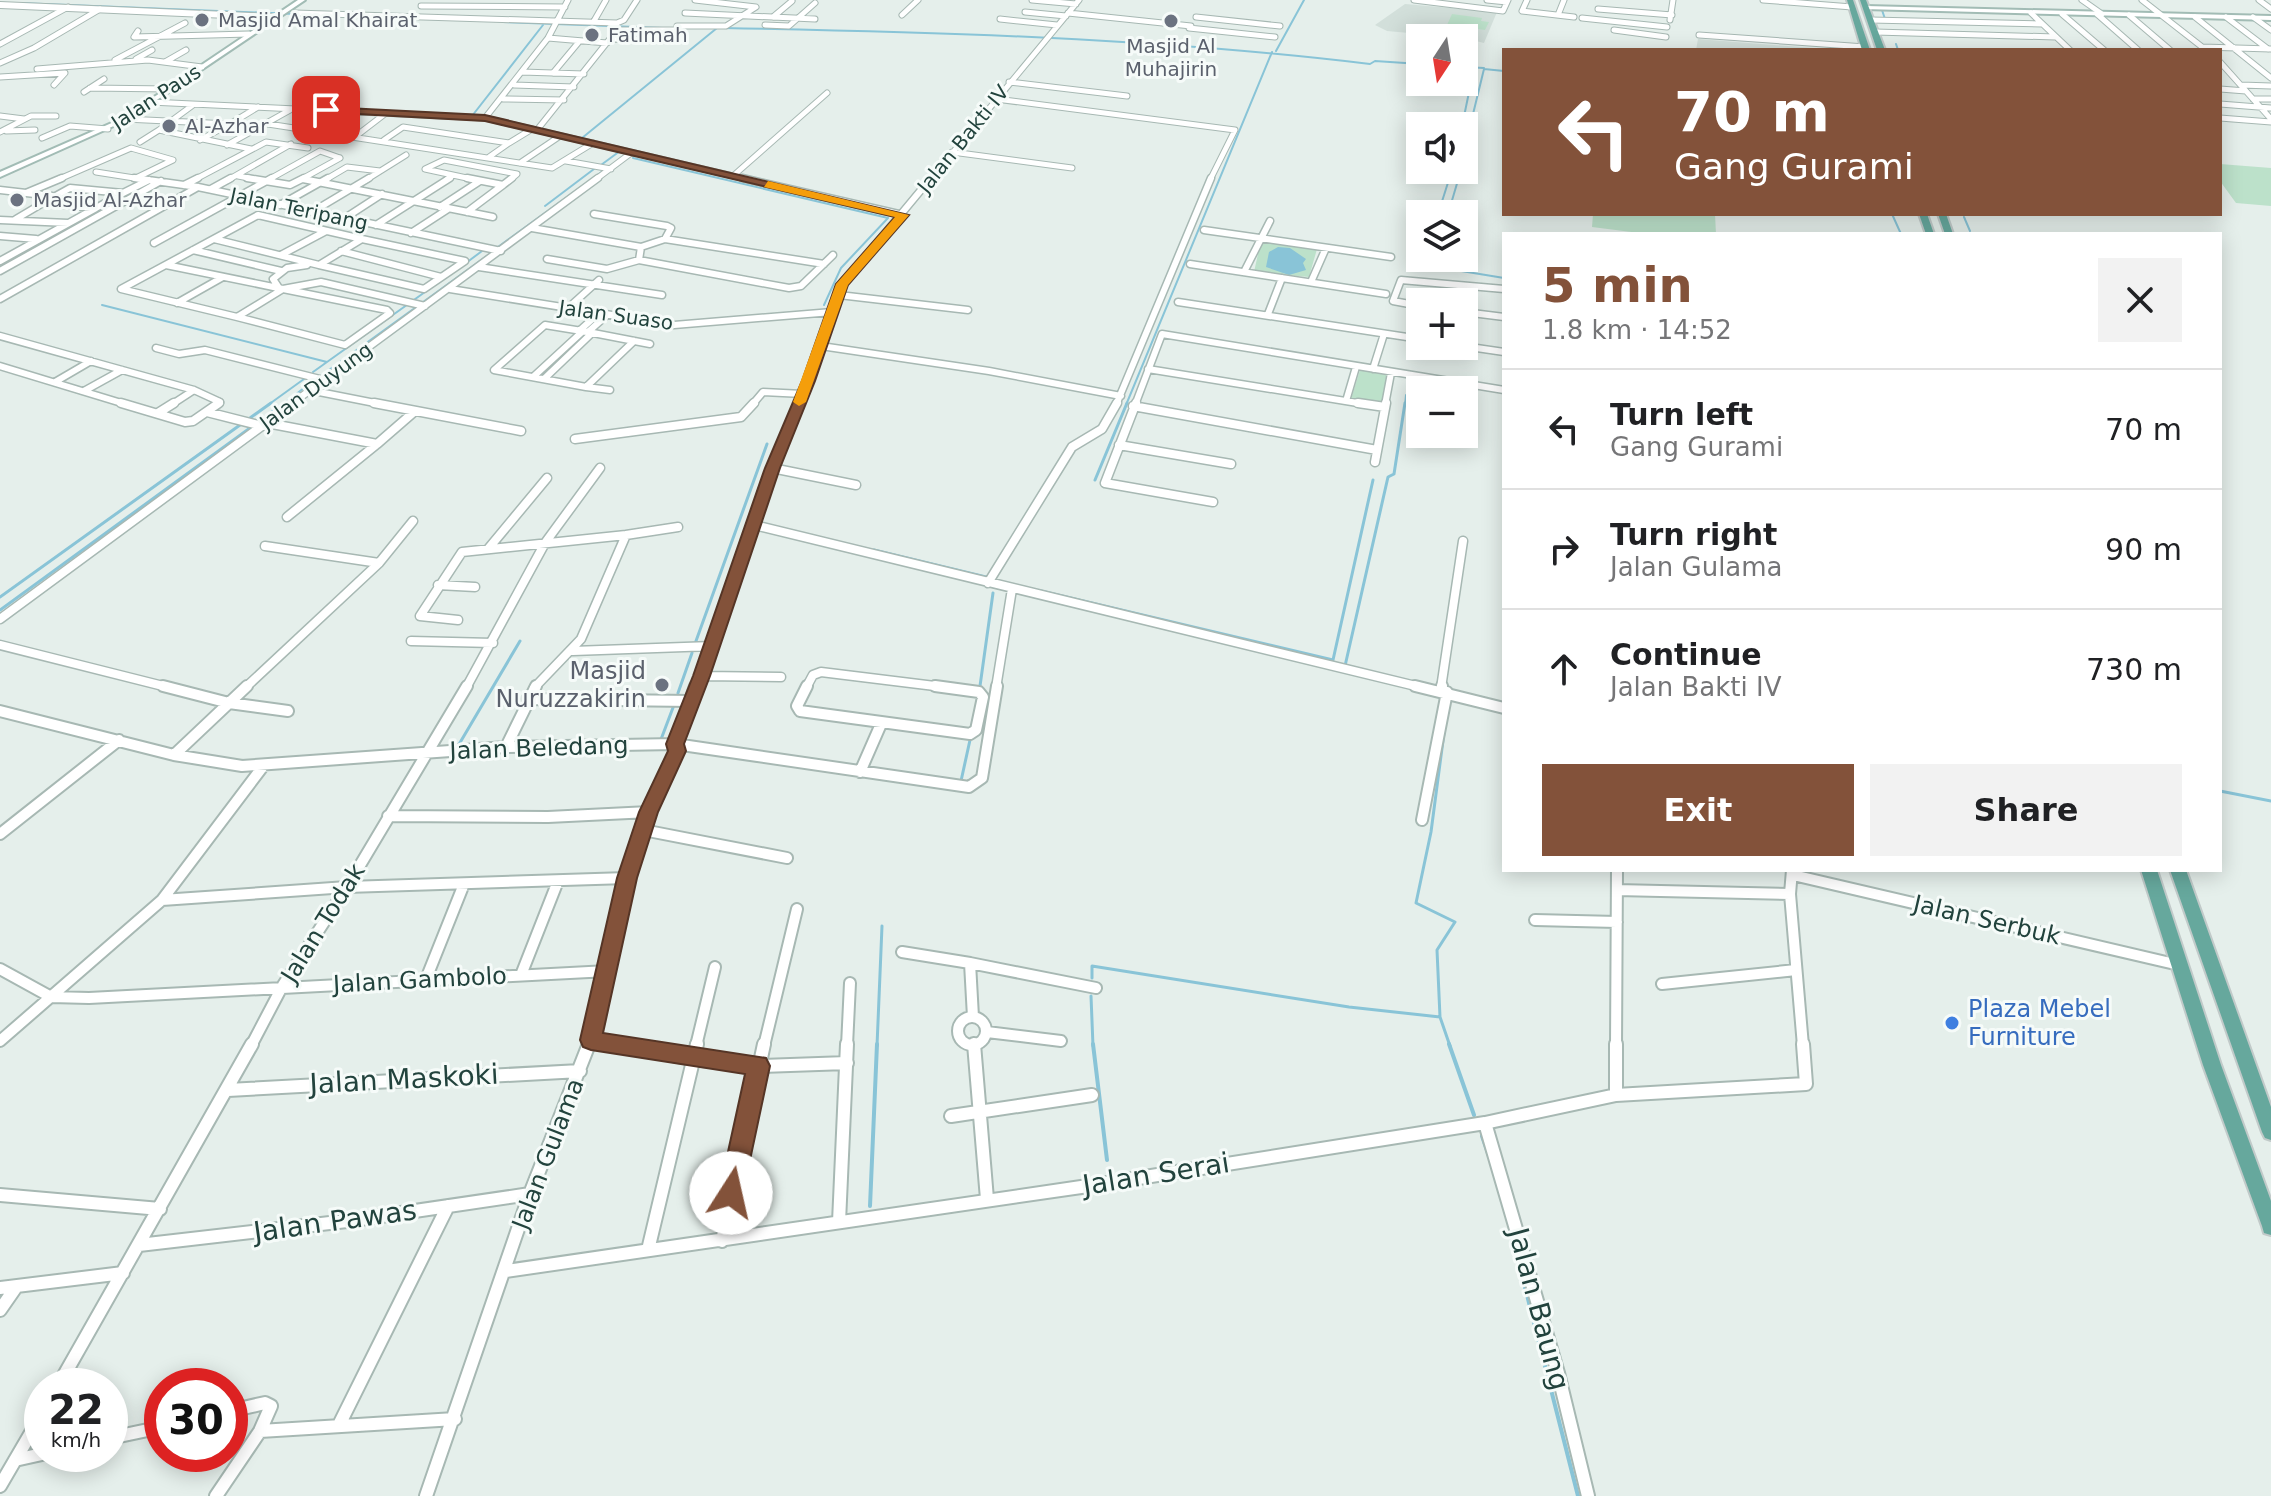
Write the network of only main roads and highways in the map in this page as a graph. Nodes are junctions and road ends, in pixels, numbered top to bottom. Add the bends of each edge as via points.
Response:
1 (302, 0) edge
2 (1851, 3) edge
3 (1865, 4) edge
4 (2271, 18) edge
5 (1866, 48) edge
6 (1880, 48) edge
7 (0, 175) edge
8 (2150, 872) edge
9 (2179, 872) edge
10 (2271, 1132) edge
11 (2271, 1226) edge

1 - 7 main road, Jalan Paus via 108,129
2 - 5 main road
3 - 4 main road
3 - 6 main road
8 - 11 main road
9 - 10 main road

